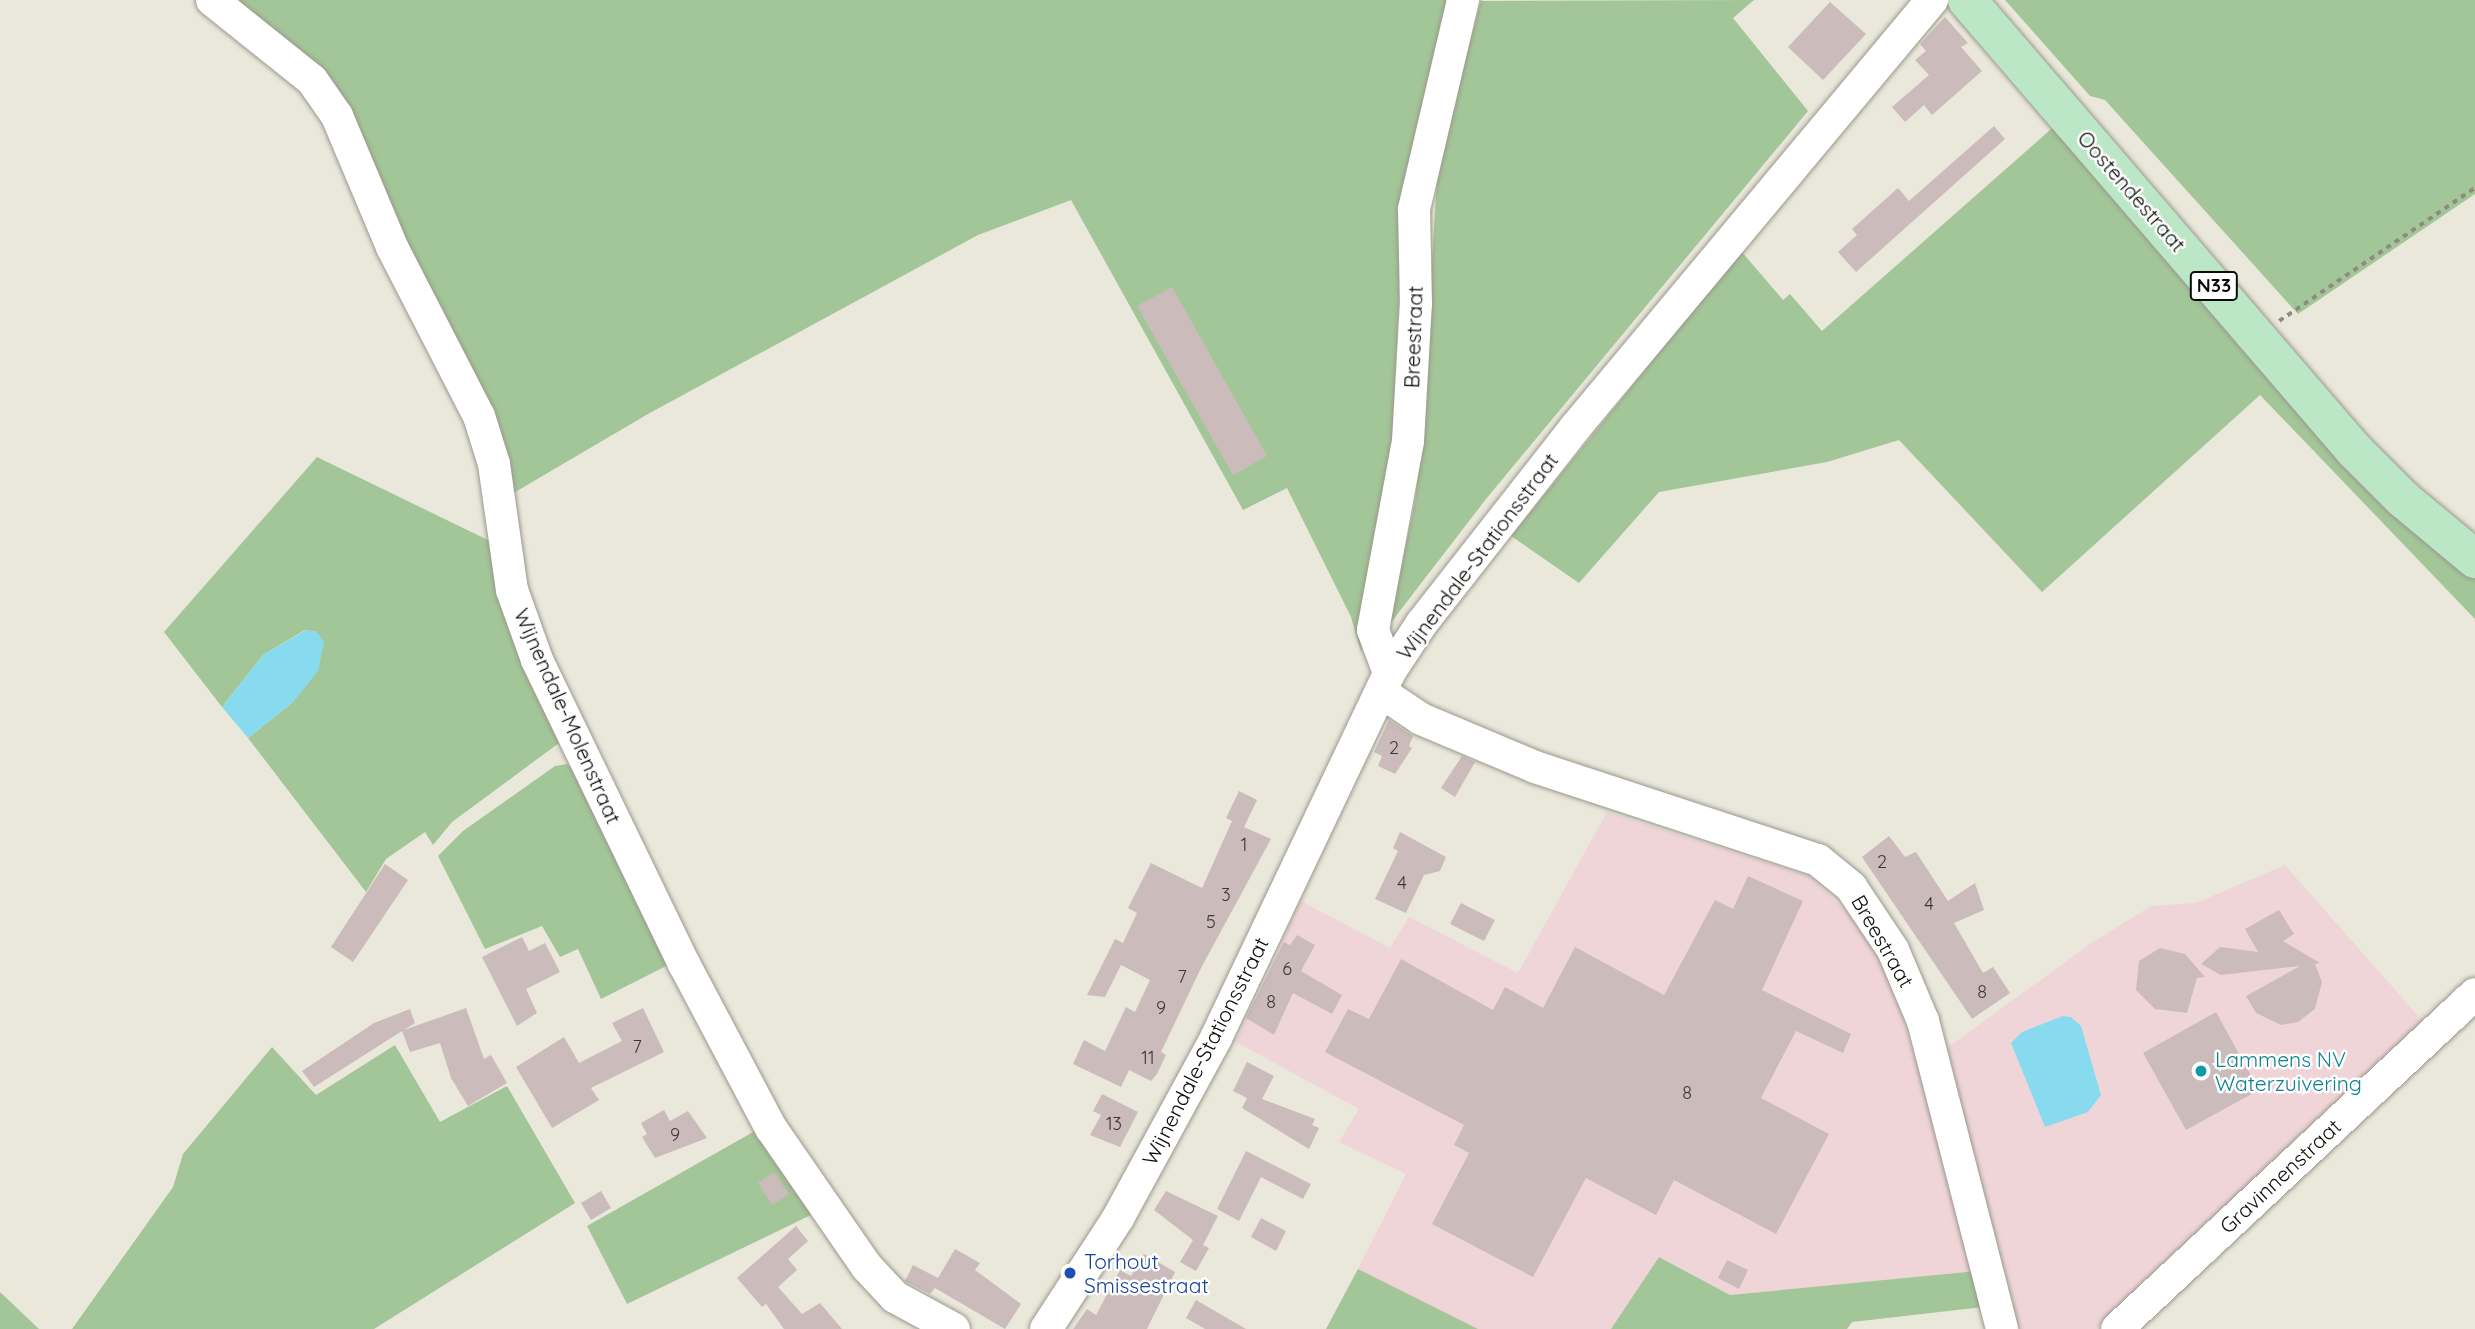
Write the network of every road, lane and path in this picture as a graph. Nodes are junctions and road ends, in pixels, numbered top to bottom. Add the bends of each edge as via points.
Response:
1 (212, 0) edge
2 (1463, 0) edge
3 (1932, 0) edge
4 (1967, 0) edge
5 (2475, 188) edge
6 (2259, 338) junction
7 (2475, 559) edge
8 (1385, 682) junction
9 (2475, 994) edge
10 (954, 1329) edge
11 (1046, 1329) edge
12 (2002, 1329) edge
13 (2117, 1329) edge

1 - 10 street, Wijnendale-Molenstraat via 304,73 337,116 392,247 479,416 494,464 512,590 537,660 684,964 771,1128 895,1297
2 - 8 street, Breestraat via 1414,209 1416,304 1408,441 1373,630
3 - 8 street, Wijnendale-Stationsstraat via 1491,532
4 - 6 main road, Oostendestraat / N33
5 - 6 path via 2291,311
6 - 7 main road, Oostendestraat / N33 via 2364,460
8 - 11 street, Wijnendale-Stationsstraat via 1216,1038 1118,1218
8 - 12 street, Breestraat via 1421,719 1535,767 1818,860 1851,887 1893,950 1923,1021
9 - 13 street, Gravinnenstraat

